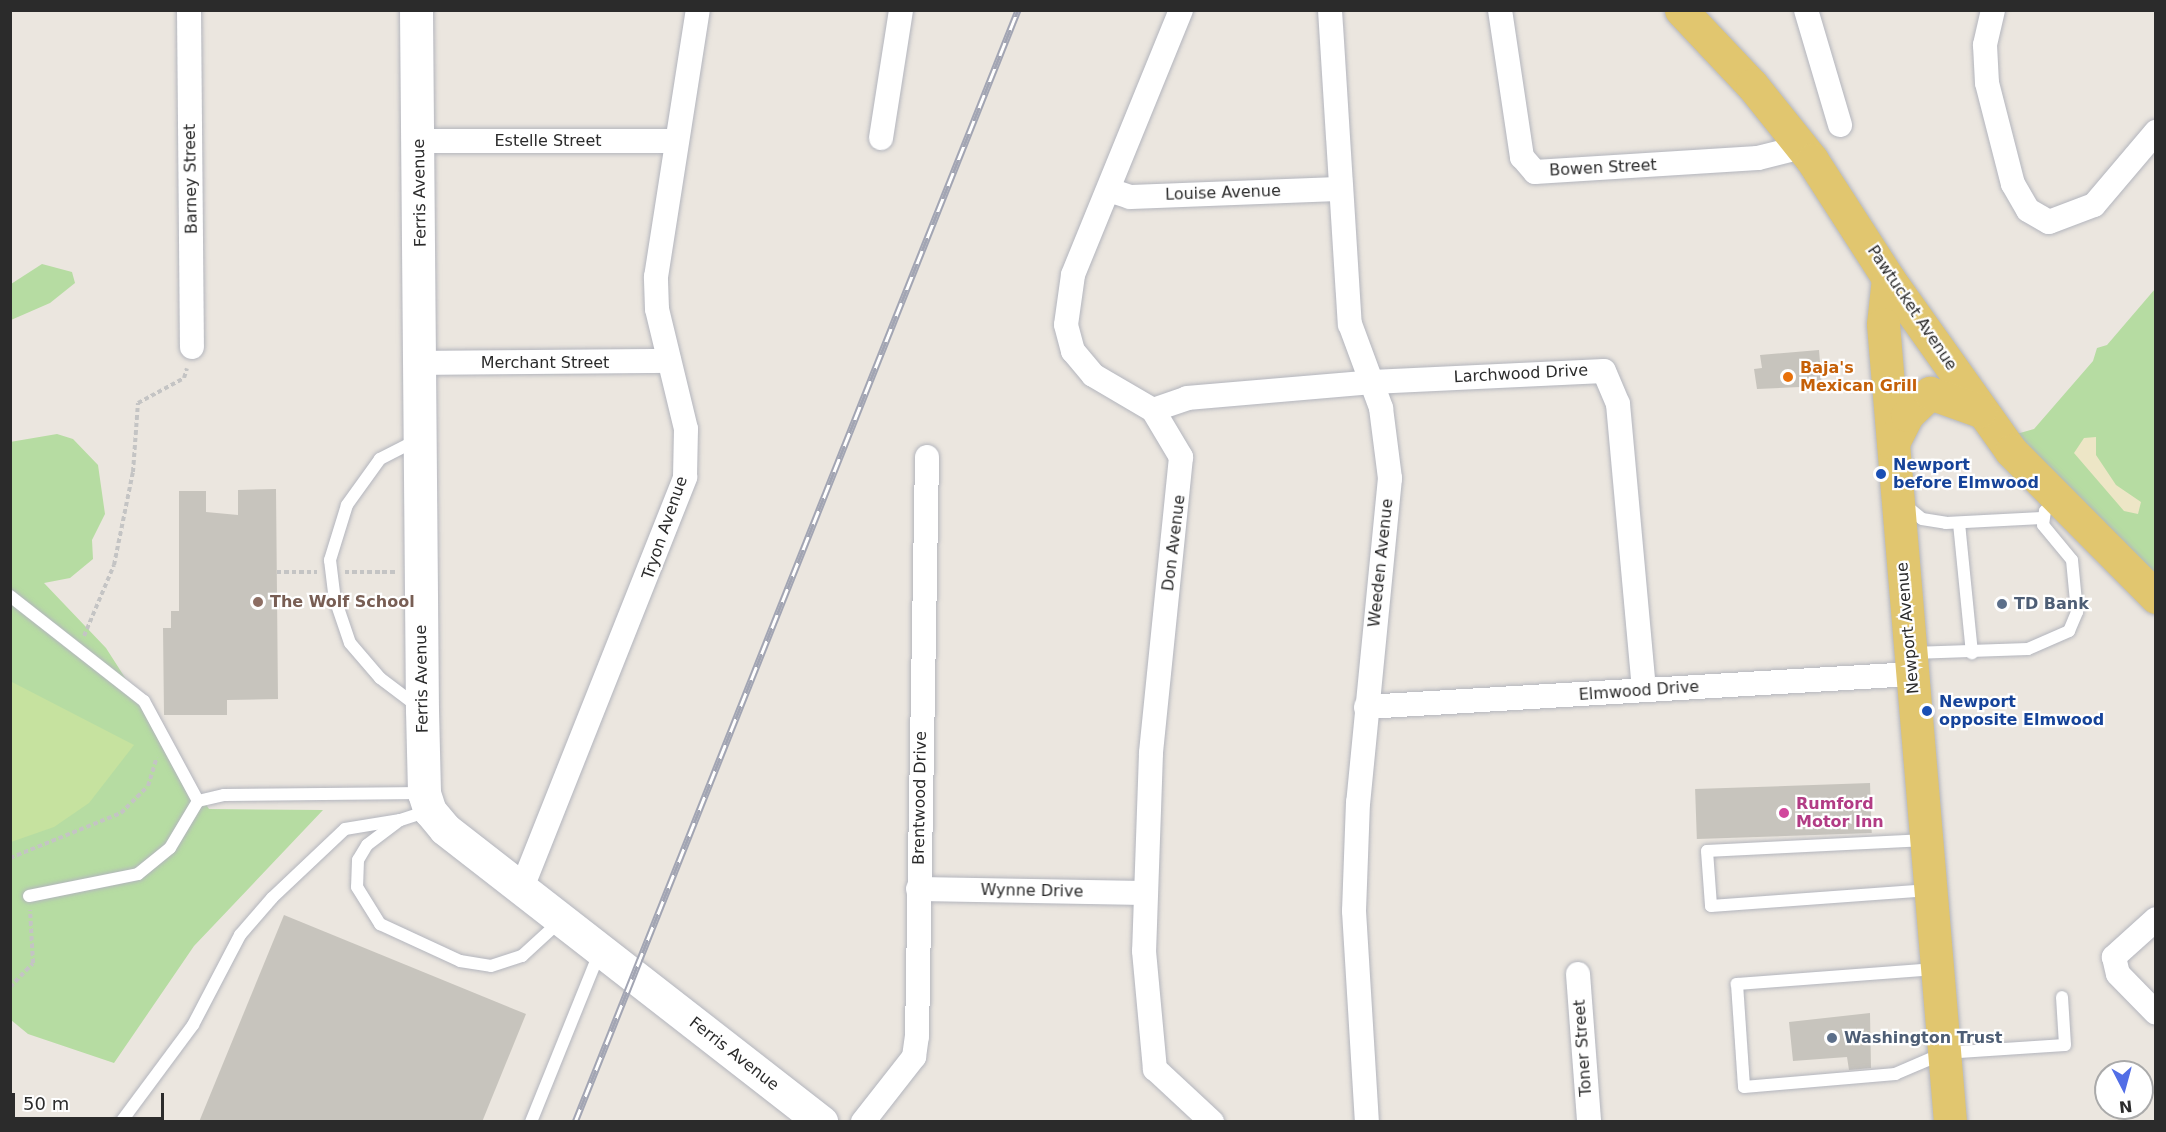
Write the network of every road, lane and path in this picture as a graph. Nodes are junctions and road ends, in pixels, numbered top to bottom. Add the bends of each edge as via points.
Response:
1 (189, 10) edge
2 (416, 10) edge
3 (698, 10) edge
4 (901, 10) edge
5 (1181, 10) edge
6 (1330, 10) edge
7 (1500, 10) edge
8 (1806, 10) edge
9 (1993, 10) edge
10 (1695, 16) edge
11 (1840, 126) dead end
12 (2156, 132) edge
13 (881, 138) dead end
14 (420, 141) junction
15 (676, 141) junction
16 (1802, 147) junction
17 (1339, 189) junction
18 (1109, 190) junction
19 (1888, 278) junction
20 (192, 346) joint
21 (669, 361) junction
22 (422, 363) junction
23 (1372, 381) junction
24 (1153, 410) junction
25 (1980, 411) junction
26 (420, 438) junction
27 (1893, 443) junction
28 (927, 457) dead end
29 (1897, 499) junction
30 (2050, 508) junction
31 (1959, 523) junction
32 (10, 596) edge
33 (2156, 597) edge
34 (79, 648) junction
35 (1972, 653) junction
36 (1911, 664) junction
37 (1644, 690) junction
38 (1366, 707) junction
39 (422, 710) junction
40 (155, 726) junction
41 (198, 801) junction
42 (418, 808) junction
43 (1926, 840) junction
44 (10, 858) edge
45 (522, 885) junction
46 (918, 889) junction
47 (1930, 890) junction
48 (1146, 893) junction
49 (29, 896) joint
50 (563, 918) junction
51 (2156, 919) edge
52 (600, 950) junction
53 (1937, 969) junction
54 (1578, 974) dead end
55 (10, 987) edge
56 (2062, 998) dead end
57 (2156, 1013) edge
58 (1944, 1053) junction
59 (121, 1122) edge
60 (531, 1122) edge
61 (822, 1122) edge
62 (863, 1122) edge
63 (1212, 1122) edge
64 (1367, 1122) edge
65 (1589, 1122) edge
66 (1950, 1122) edge

1 - 20 street, Barney Street
2 - 14 street, Ferris Avenue
3 - 15 street, Tryon Avenue
4 - 13 street
5 - 18 street, Don Avenue
6 - 17 street, Weeden Avenue
7 - 16 street, Bowen Street via 1522,158 1535,172 1758,158
8 - 11 street
9 - 12 street via 1985,45 1987,83 2013,184 2028,210 2049,222 2094,205
10 - 16 main road, Pawtucket Avenue
14 - 15 street, Estelle Street
14 - 22 street, Ferris Avenue
15 - 21 street, Tryon Avenue via 656,277
16 - 19 main road, Pawtucket Avenue
17 - 18 street, Louise Avenue via 1130,197
17 - 23 street, Weeden Avenue via 1350,324
18 - 24 street, Don Avenue via 1073,275 1066,325 1073,351 1093,375
19 - 25 main road, Pawtucket Avenue via 1936,339
19 - 27 main road, Newport Avenue via 1883,324
20 - 34 path via 184,378 138,403 133,472 114,565
21 - 22 street, Merchant Street
21 - 45 street, Tryon Avenue via 686,429 685,477
22 - 26 street, Ferris Avenue
23 - 24 street, Larchwood Drive via 1187,398
23 - 37 street, Larchwood Drive via 1604,371 1618,404
23 - 38 street, Weeden Avenue via 1381,408 1390,478
24 - 48 street, Don Avenue via 1181,457 1181,483 1151,753
25 - 27 main road via 1930,393 1906,415
25 - 30 main road, Pawtucket Avenue
26 - 39 street, Ferris Avenue
26 - 39 lane via 380,459 347,506 330,560 334,599 350,642 381,678
27 - 29 main road, Newport Avenue
28 - 46 street, Brentwood Drive
29 - 31 lane via 1922,519
29 - 36 main road, Newport Avenue
30 - 31 lane
30 - 33 main road, Pawtucket Avenue
30 - 35 lane via 2048,537 2072,560 2077,612 2069,631 2028,649
31 - 35 lane
32 - 34 lane
34 - 40 lane via 144,701
35 - 36 lane
36 - 37 street, Elmwood Drive
36 - 43 main road, Newport Avenue
37 - 38 street, Elmwood Drive
38 - 64 street, Weeden Avenue via 1354,911
39 - 42 street, Ferris Avenue
40 - 41 lane
40 - 44 path via 159,751 148,786 121,813
41 - 42 lane
41 - 49 lane via 170,848 138,874
42 - 45 street, Ferris Avenue
42 - 50 lane via 368,845 356,874 363,902 388,930 460,961 492,966 522,956
42 - 59 lane via 345,829 278,892 240,935 192,1024
43 - 47 main road, Newport Avenue
43 - 47 lane via 1707,851 1711,906
45 - 50 street, Ferris Avenue
46 - 48 street, Wynne Drive
46 - 62 street, Brentwood Drive via 914,1057
47 - 53 main road, Newport Avenue
48 - 63 street, Don Avenue via 1144,951 1155,1068
49 - 55 path via 33,963
50 - 52 street, Ferris Avenue
51 - 57 street via 2114,957 2118,974
52 - 60 lane
52 - 61 street, Ferris Avenue
53 - 58 main road, Newport Avenue
53 - 58 lane via 1737,984 1744,1087 1895,1074
54 - 65 street, Toner Street
56 - 58 lane via 2065,1045
58 - 66 main road, Newport Avenue

